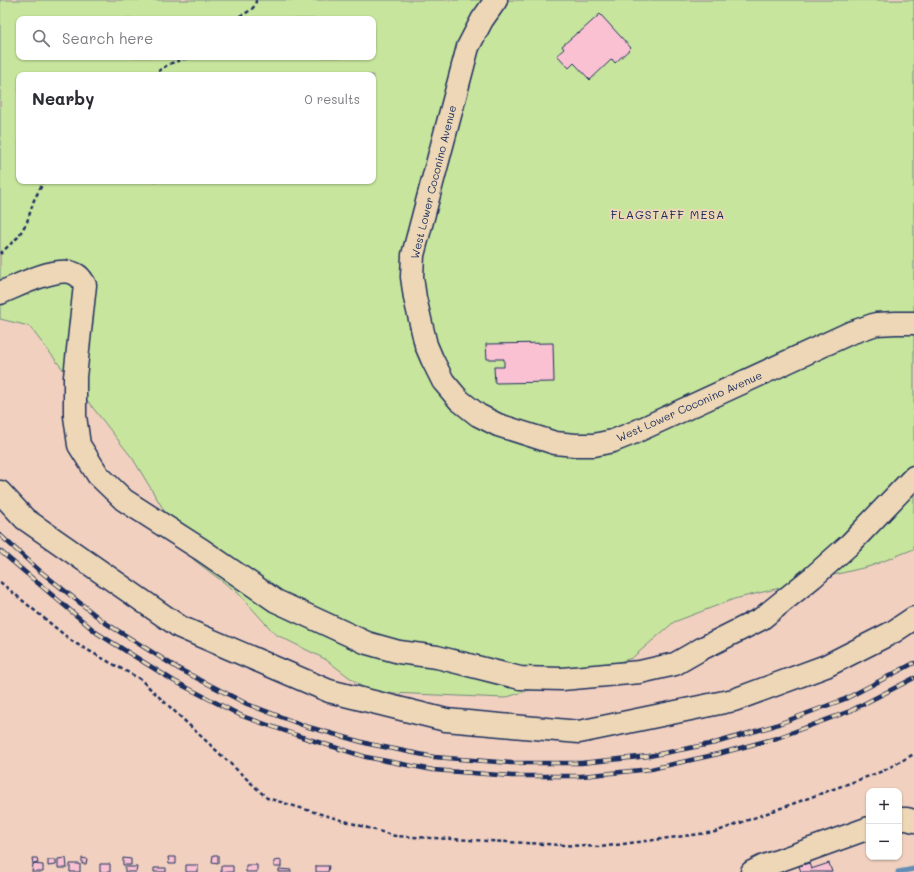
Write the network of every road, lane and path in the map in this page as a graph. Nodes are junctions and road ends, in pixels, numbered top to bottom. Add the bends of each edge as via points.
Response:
1 (256, 0) edge
2 (496, 0) edge
3 (239, 16) edge
4 (181, 60) edge
5 (157, 72) edge
6 (42, 184) edge
7 (0, 254) edge
8 (0, 293) edge
9 (914, 323) edge
10 (914, 477) edge
11 (0, 492) edge
12 (0, 582) edge
13 (914, 618) edge
14 (914, 754) edge
15 (902, 819) edge
16 (914, 821) edge
17 (866, 829) edge
18 (752, 872) edge

1 - 3 path via 253,8
2 - 9 street, West Lower Coconino Avenue via 482,20 468,48 413,255 412,277 426,345 432,359 443,381 459,400 478,415 498,425 555,443 575,445 613,441 850,333 876,324
4 - 5 path
6 - 7 path via 18,237
8 - 10 street via 59,272 70,272 78,276 85,285 75,377 79,445 98,475 124,500 276,601 367,643 520,678 562,679 640,672 675,664 761,620 850,544
11 - 13 street via 25,519 180,627 329,691 446,720 579,732 734,700 826,666 893,632
12 - 14 path via 73,642 140,679 266,798 395,836 600,847 716,832 883,771
15 - 16 street
17 - 18 street

